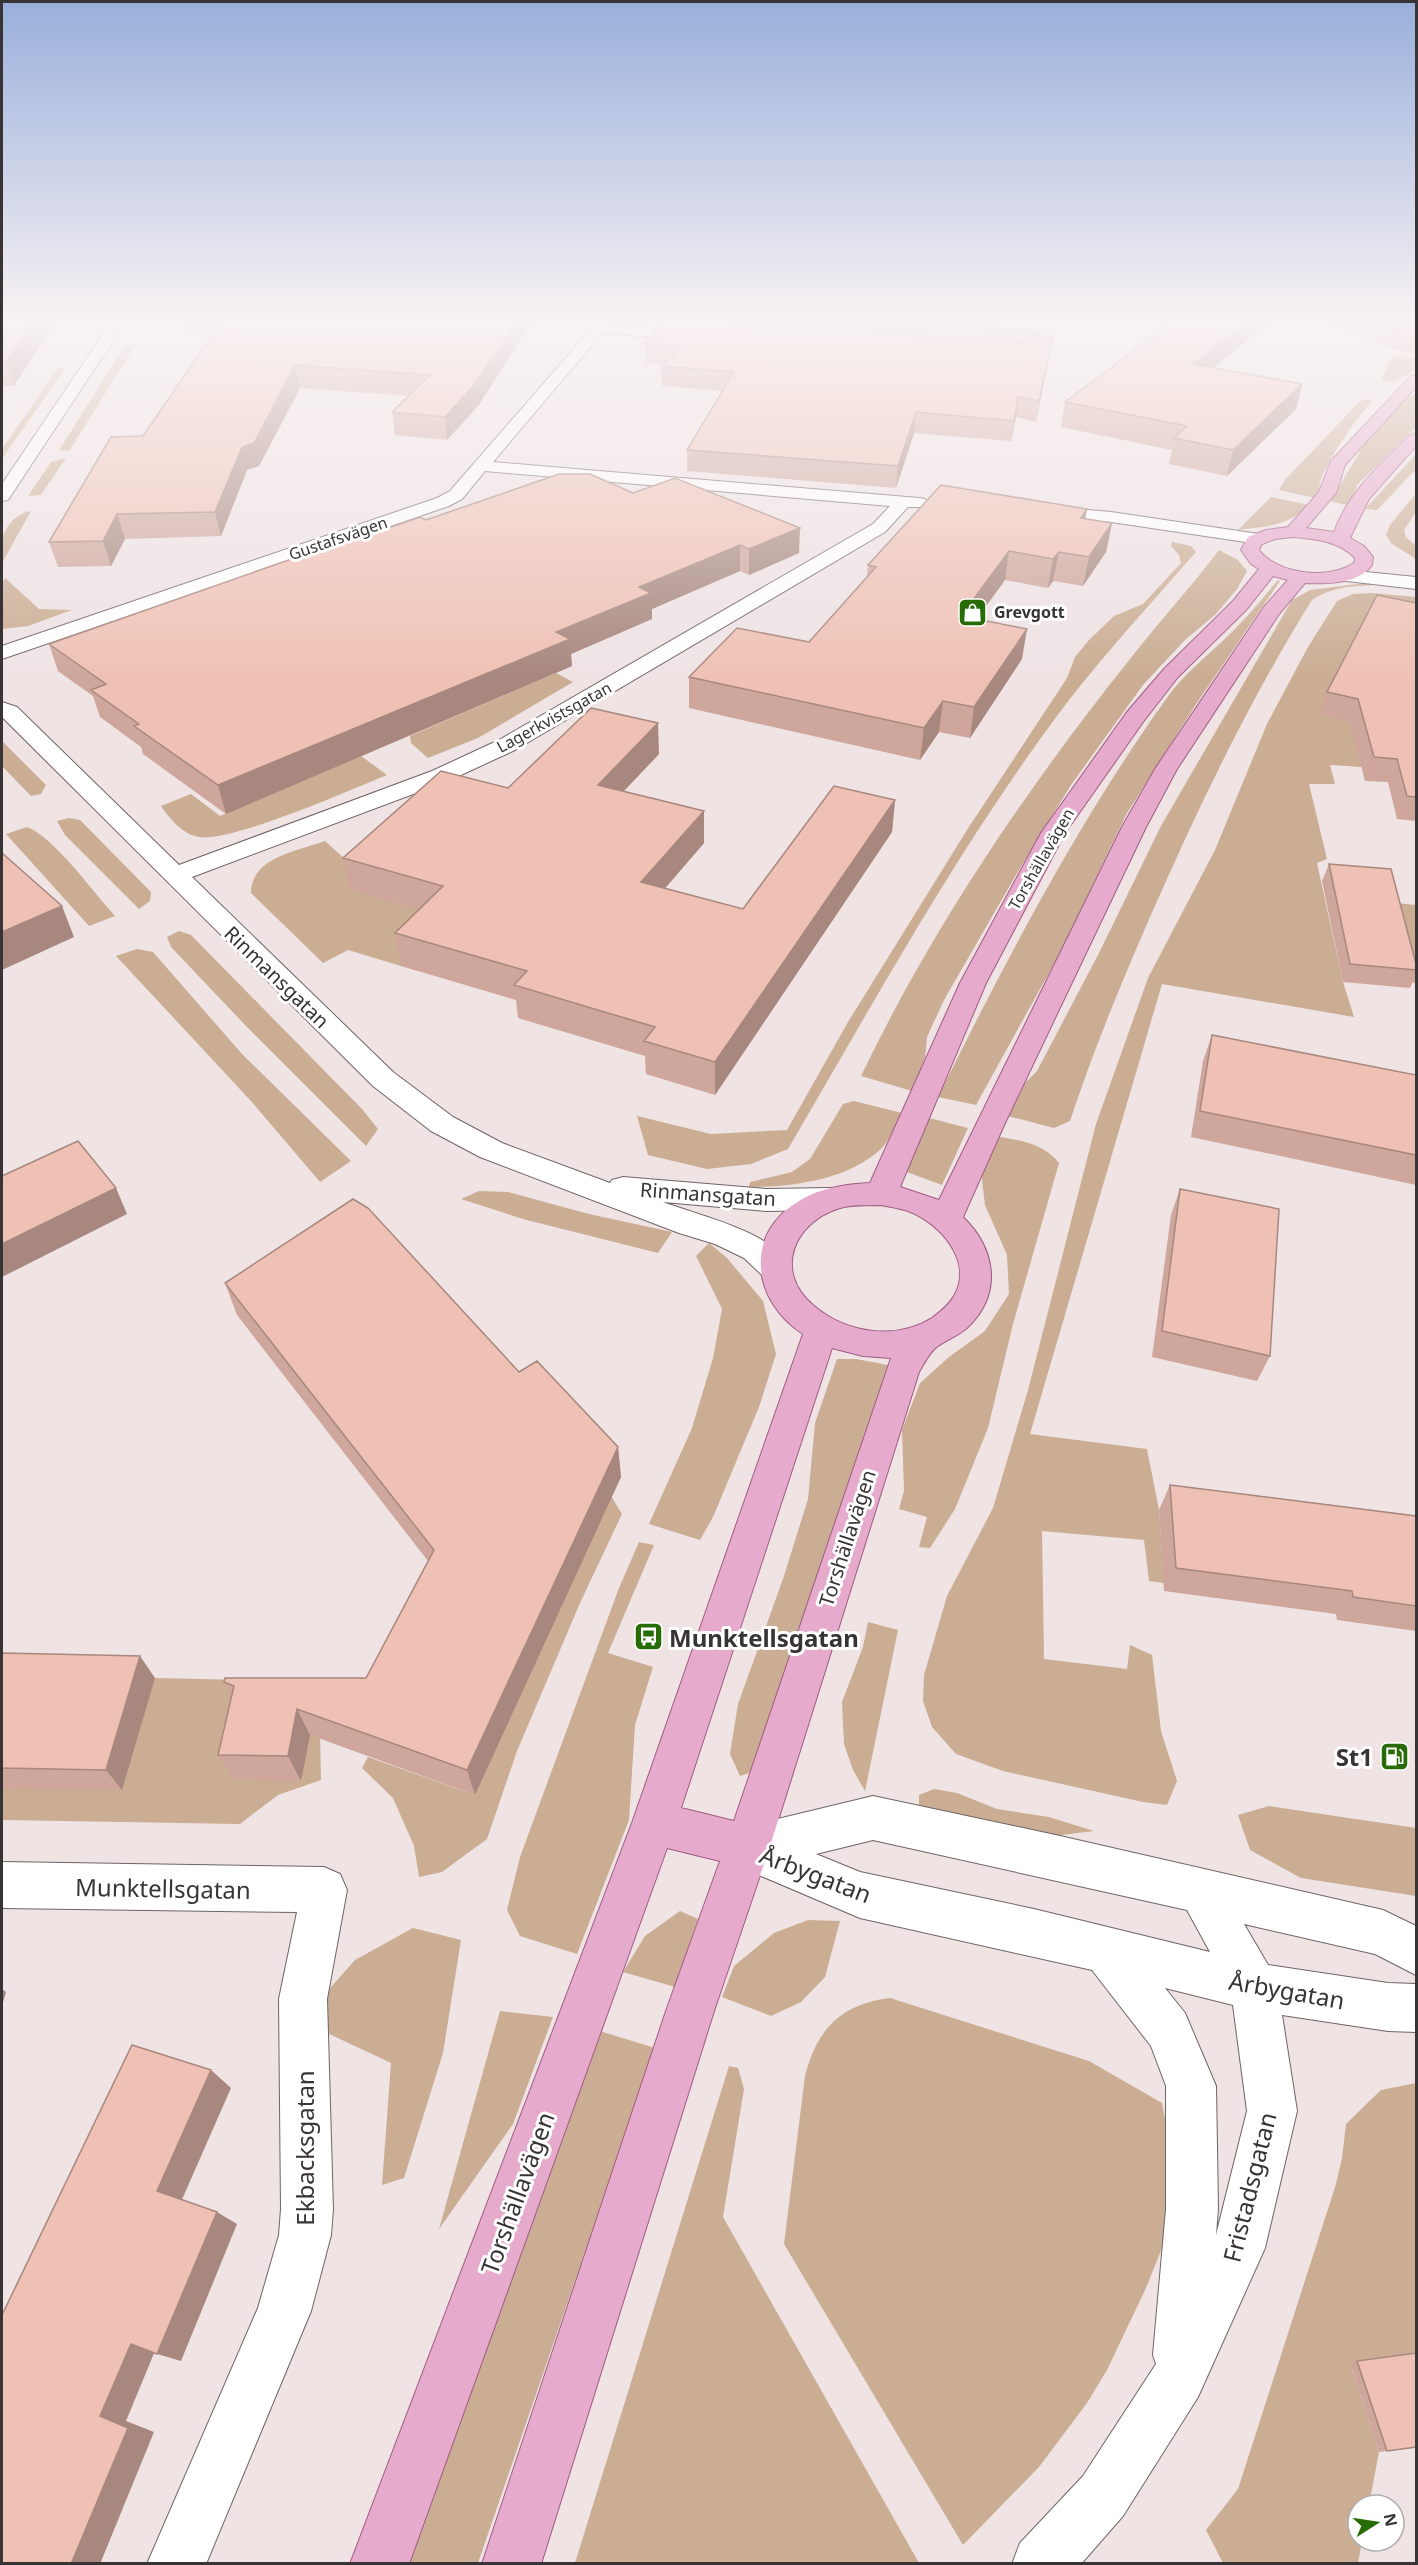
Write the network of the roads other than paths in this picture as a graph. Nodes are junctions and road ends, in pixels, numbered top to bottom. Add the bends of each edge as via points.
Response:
1 (39, 441) edge
2 (503, 441) edge
3 (1357, 441) edge
4 (1413, 441) edge
5 (481, 466) junction
6 (2, 496) edge
7 (903, 502) junction
8 (940, 505) edge
9 (1029, 510) edge
10 (1293, 532) junction
11 (1340, 540) junction
12 (1360, 552) junction
13 (1260, 553) junction
14 (1416, 572) edge
15 (1301, 576) junction
16 (1344, 576) junction
17 (1416, 583) edge
18 (2, 653) edge
19 (3, 684) edge
20 (5, 710) edge
21 (174, 875) junction
22 (585, 1184) junction
23 (881, 1194) junction
24 (831, 1199) junction
25 (946, 1220) junction
26 (775, 1267) junction
27 (822, 1330) junction
28 (924, 1338) junction
29 (654, 1823) junction
30 (748, 1846) junction
31 (2, 1885) edge
32 (324, 1890) joint
33 (1201, 1891) junction
34 (1416, 1952) edge
35 (1108, 1953) junction
36 (1254, 1987) junction
37 (1416, 2008) edge
38 (1179, 2378) junction
39 (176, 2564) edge
40 (379, 2564) edge
41 (511, 2564) edge
42 (1041, 2564) edge

1 - 6 street
2 - 5 street, Gustafsvägen
3 - 10 main road via 1337,464 1327,493
4 - 11 main road via 1375,479 1345,525
5 - 7 street
5 - 18 street, Gustafsvägen via 456,495 443,502
7 - 8 street
7 - 21 street, Lagerkvistsgatan via 879,528 507,745 440,776
9 - 13 street via 1153,524
10 - 11 main road
10 - 13 main road via 1272,534
11 - 12 main road
12 - 14 street
12 - 16 main road via 1363,566
13 - 15 main road
13 - 23 main road, Torshällavägen via 1240,605 1171,673 1053,832 973,983
15 - 16 main road
15 - 25 main road via 1270,611 1166,769 1134,827
16 - 17 street
19 - 20 street, Rinmansgatan
20 - 21 street, Rinmansgatan
21 - 22 street, Rinmansgatan via 383,1079 442,1124 490,1150
22 - 24 street, Rinmansgatan via 756,1199
22 - 26 street, Rinmansgatan via 740,1242
23 - 24 main road
23 - 25 main road via 921,1205
24 - 26 main road via 814,1206 789,1226 775,1253
25 - 28 main road via 971,1250 976,1278 966,1307
26 - 27 main road via 777,1281 795,1310
27 - 28 main road via 865,1343 898,1344
27 - 29 main road, Torshällavägen
28 - 30 main road, Torshällavägen via 903,1367
29 - 30 main road
29 - 40 main road, Torshällavägen
30 - 41 main road, Torshällavägen via 690,2011
31 - 32 street, Munktellsgatan
32 - 39 street, Ekbacksgatan via 303,1999 305,2235 284,2312
33 - 34 street, Årbygatan via 1383,1933
33 - 35 street, Årbygatan via 873,1818 749,1848 860,1895 1034,1932
33 - 36 street, Fristadsgatan
35 - 36 street, Årbygatan
35 - 38 street, Fristadsgatan via 1168,2030 1191,2085 1192,2209
36 - 37 street, Årbygatan
36 - 38 street, Fristadsgatan via 1272,2110 1239,2248
38 - 42 street, Fristadsgatan via 1103,2496

